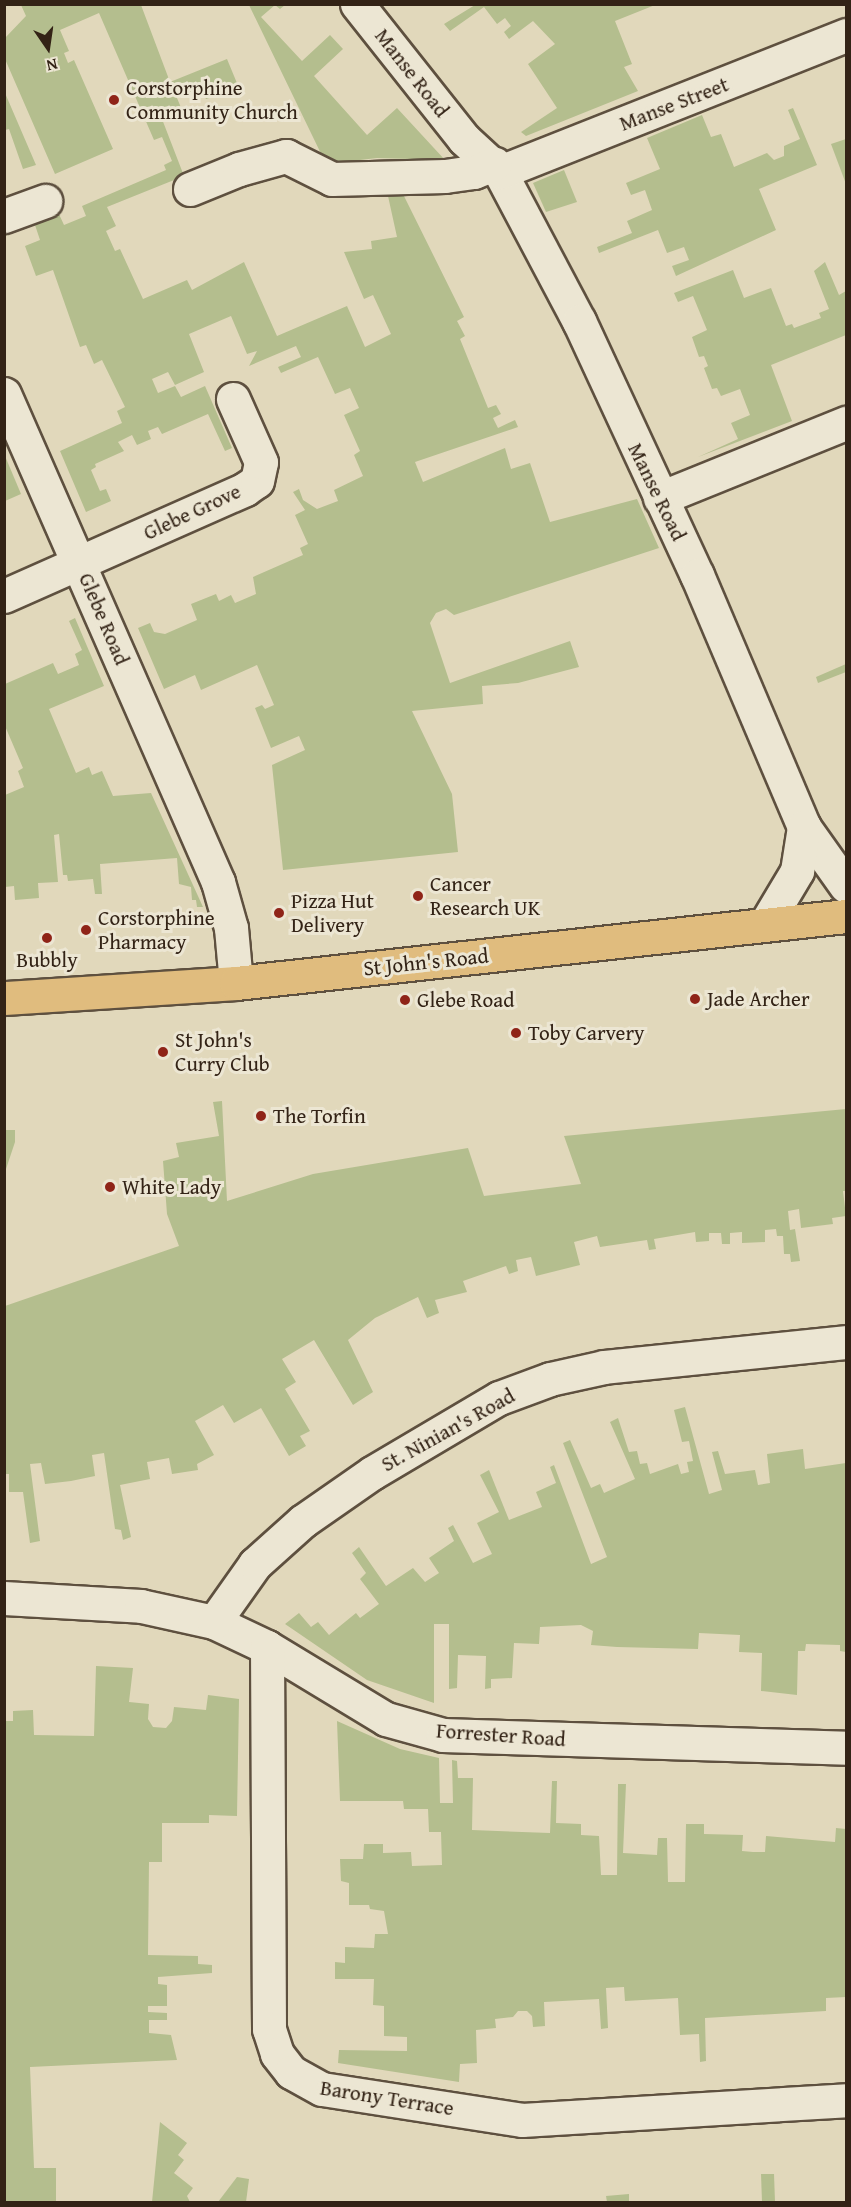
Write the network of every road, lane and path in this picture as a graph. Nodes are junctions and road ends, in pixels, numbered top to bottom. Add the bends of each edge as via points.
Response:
1 (357, 4) edge
2 (846, 35) edge
3 (497, 168) junction
4 (190, 189) dead end
5 (45, 201) dead end
6 (4, 216) edge
7 (4, 394) edge
8 (233, 399) dead end
9 (846, 423) edge
10 (660, 498) junction
11 (79, 563) junction
12 (4, 597) edge
13 (804, 827) junction
14 (846, 886) edge
15 (846, 916) edge
16 (766, 923) junction
17 (236, 983) junction
18 (4, 998) edge
19 (846, 1342) edge
20 (4, 1598) edge
21 (214, 1622) junction
22 (267, 1647) junction
23 (846, 1748) edge
24 (846, 2100) edge

1 - 3 street, Manse Road via 464,140
2 - 3 street, Manse Street
3 - 4 street via 445,176 332,179 286,156
3 - 10 street, Manse Road via 579,321
5 - 6 street
7 - 11 street, Glebe Road
8 - 11 street, Glebe Grove via 261,462 257,481
9 - 10 street
10 - 13 street, Manse Road via 697,575
11 - 12 street
11 - 17 street, Glebe Road via 218,882 231,927
13 - 14 street, Manse Road
13 - 16 street via 797,871
15 - 16 main road, St John's Road
16 - 17 main road, St John's Road
17 - 18 main road, St John's Road
19 - 21 street, St. Ninian's Road via 604,1367 550,1379 499,1398 372,1473 303,1521 255,1564
20 - 21 street, Forrester Road via 141,1606
21 - 22 street, Forrester Road
22 - 23 street, Forrester Road via 386,1719 443,1734
22 - 24 street, Barony Terrace via 269,2029 277,2054 291,2072 321,2089 522,2120

